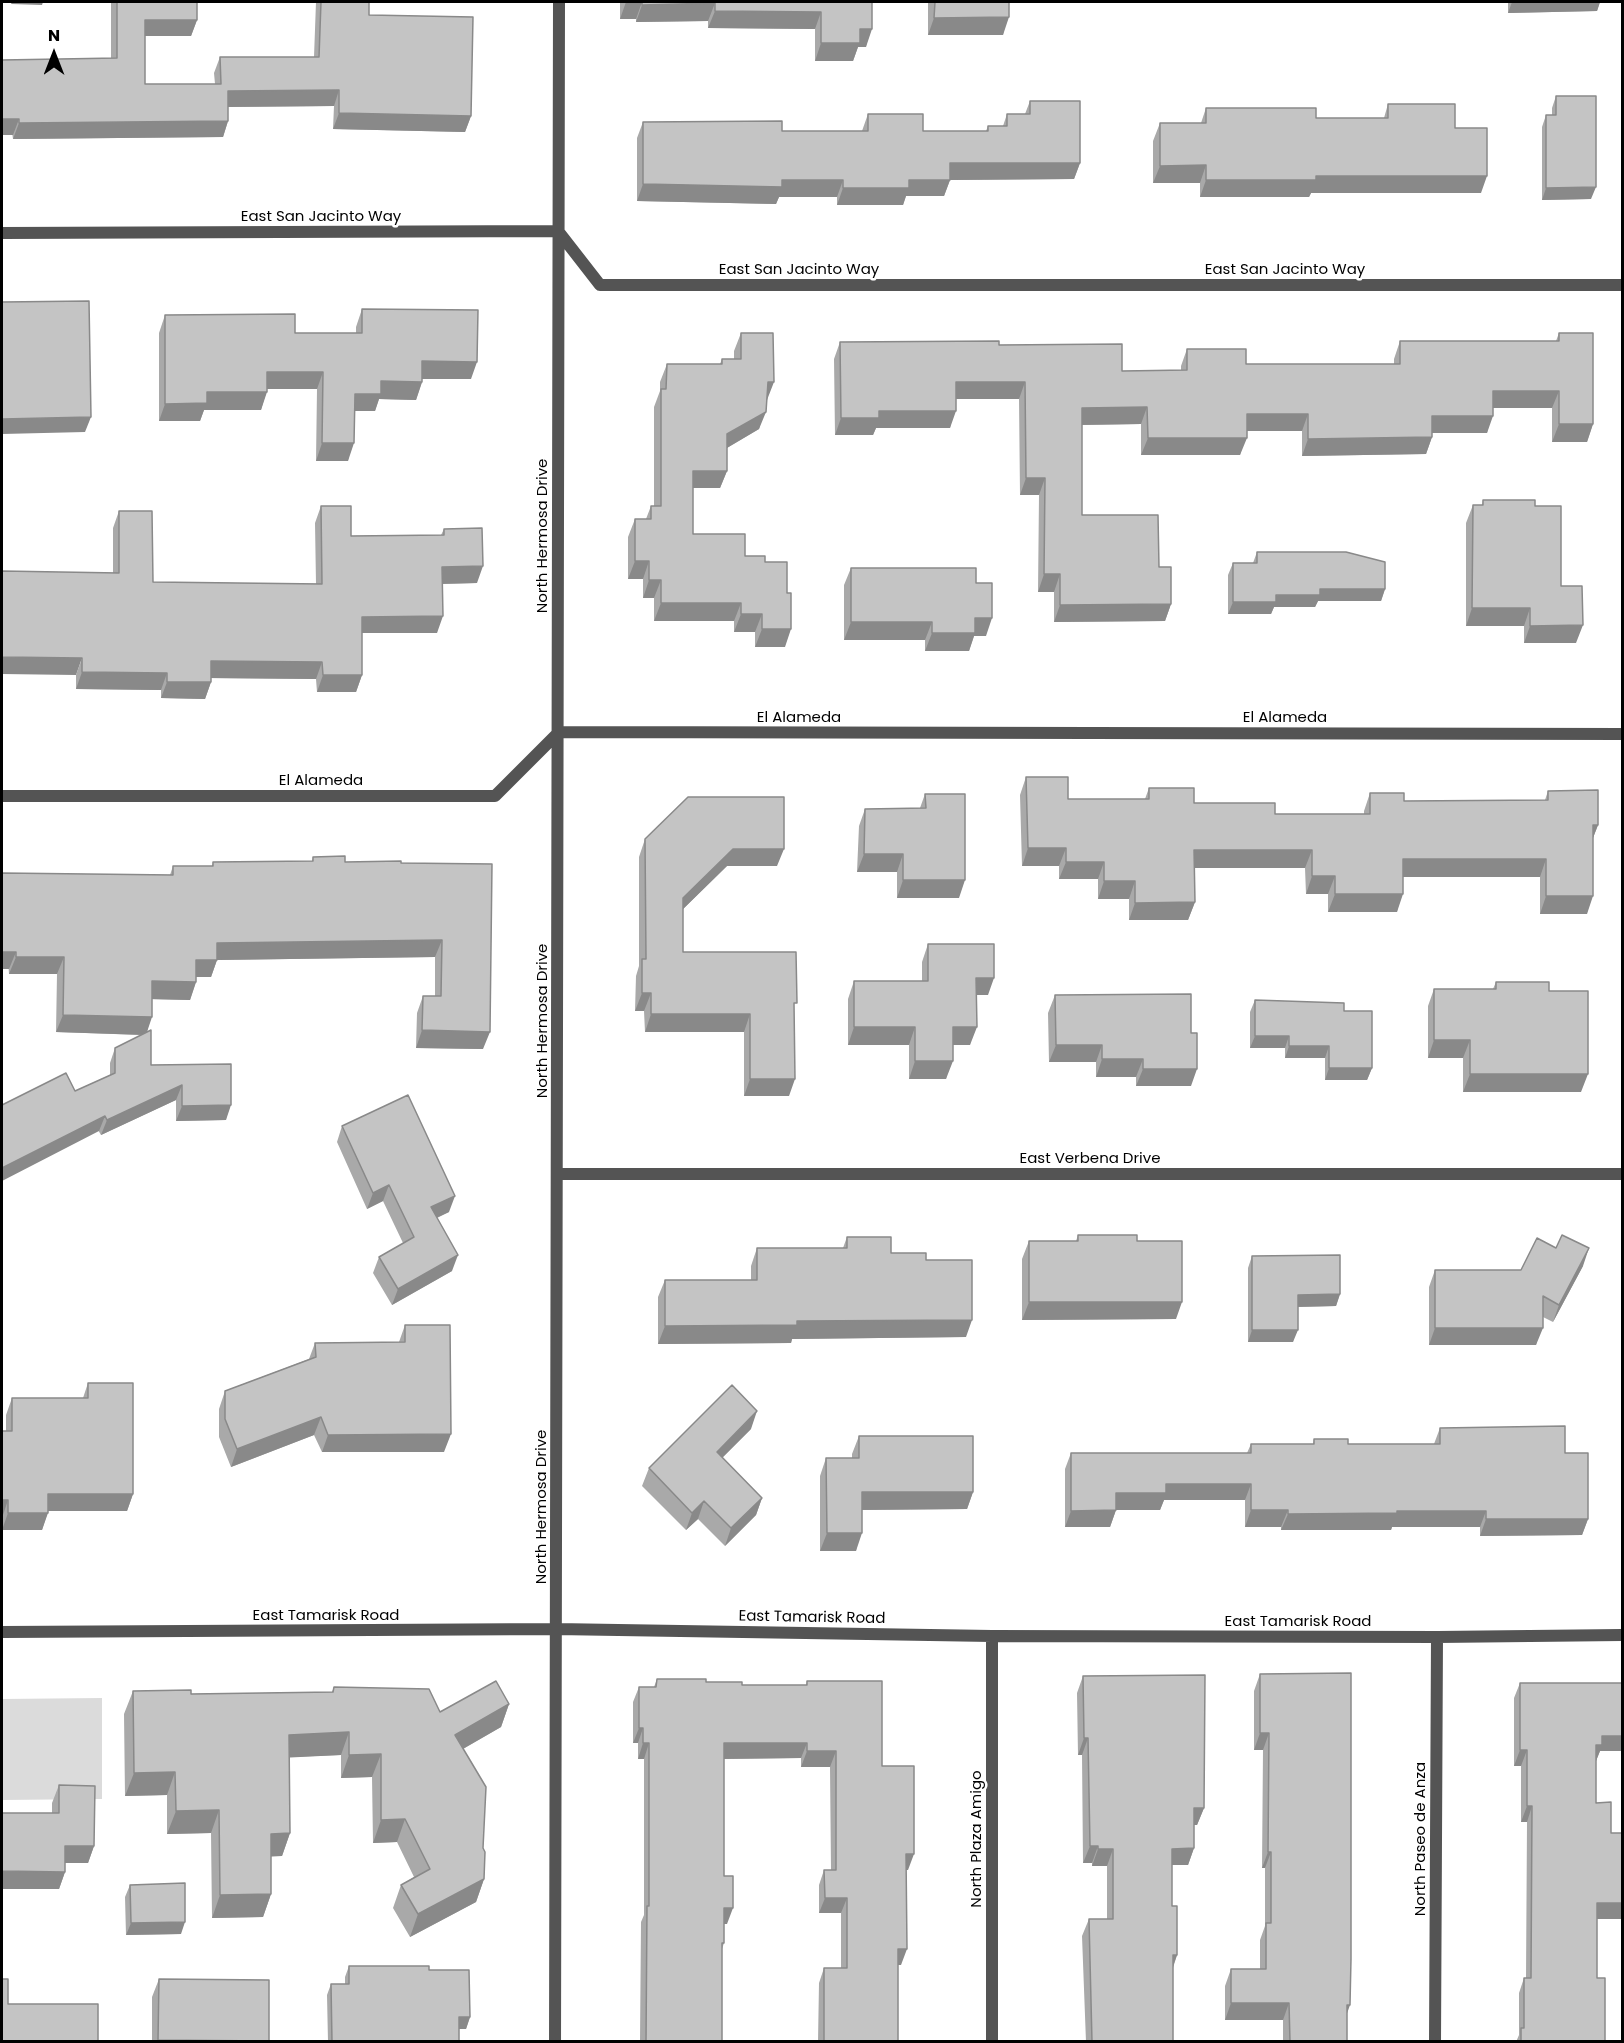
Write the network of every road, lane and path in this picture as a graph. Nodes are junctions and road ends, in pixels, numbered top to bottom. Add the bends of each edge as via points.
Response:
1 (559, 2) edge
2 (558, 231) junction
3 (2, 232) edge
4 (1623, 285) edge
5 (559, 732) junction
6 (1623, 734) edge
7 (2, 796) edge
8 (558, 1174) junction
9 (1623, 1174) edge
10 (556, 1629) junction
11 (2, 1632) edge
12 (1623, 1635) edge
13 (992, 1636) junction
14 (1437, 1637) junction
15 (555, 2042) edge
16 (992, 2042) edge
17 (1435, 2042) edge

1 - 2 street, North Hermosa Drive
2 - 3 street, East San Jacinto Way
2 - 4 street, East San Jacinto Way via 600,285
2 - 5 street, North Hermosa Drive
5 - 6 street, El Alameda
5 - 7 street, El Alameda via 495,796
5 - 8 street, North Hermosa Drive
8 - 9 street, East Verbena Drive
8 - 10 street, North Hermosa Drive
10 - 11 street, East Tamarisk Road
10 - 13 street, East Tamarisk Road
10 - 15 street, North Hermosa Drive
12 - 14 street, East Tamarisk Road
13 - 14 street, East Tamarisk Road
13 - 16 street, North Plaza Amigo
14 - 17 street, North Paseo de Anza

